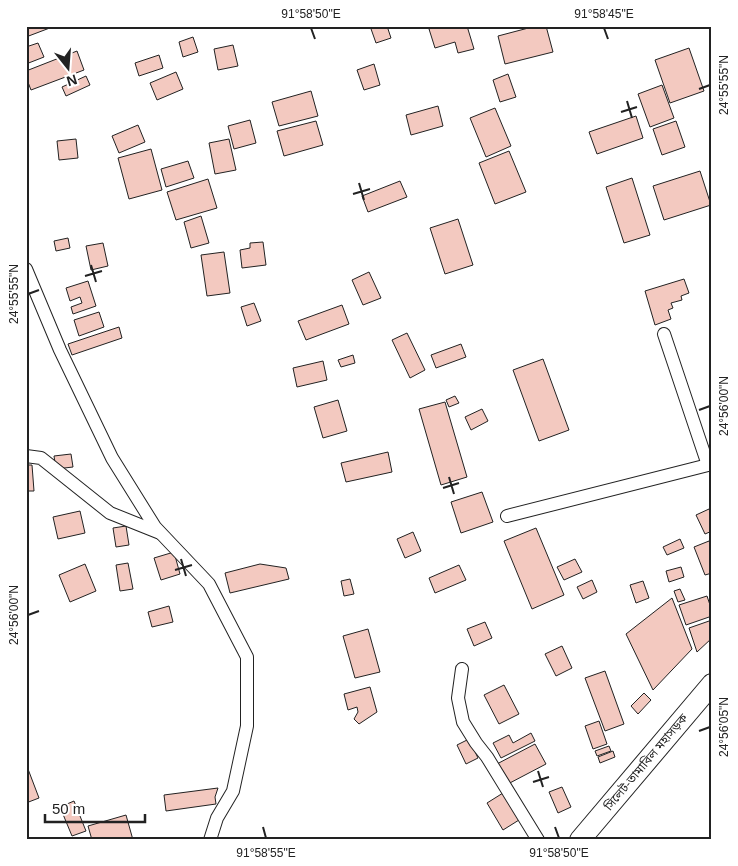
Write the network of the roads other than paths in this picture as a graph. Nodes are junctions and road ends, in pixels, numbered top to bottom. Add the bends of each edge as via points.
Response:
1 (26, 269) edge
2 (664, 334) dead end
3 (26, 456) edge
4 (710, 465) edge
5 (507, 516) dead end
6 (162, 534) junction
7 (462, 669) dead end
8 (712, 684) edge
9 (210, 840) edge
10 (538, 840) edge
11 (580, 840) edge

1 - 6 street via 60,350 112,458
2 - 4 street
3 - 6 street via 41,458 110,513
4 - 5 street
6 - 9 street via 209,584 247,657 247,726 233,790 217,818
7 - 10 street via 458,698 463,722
8 - 11 highway, সিলেট-তামাবিল মহাসড়ক

